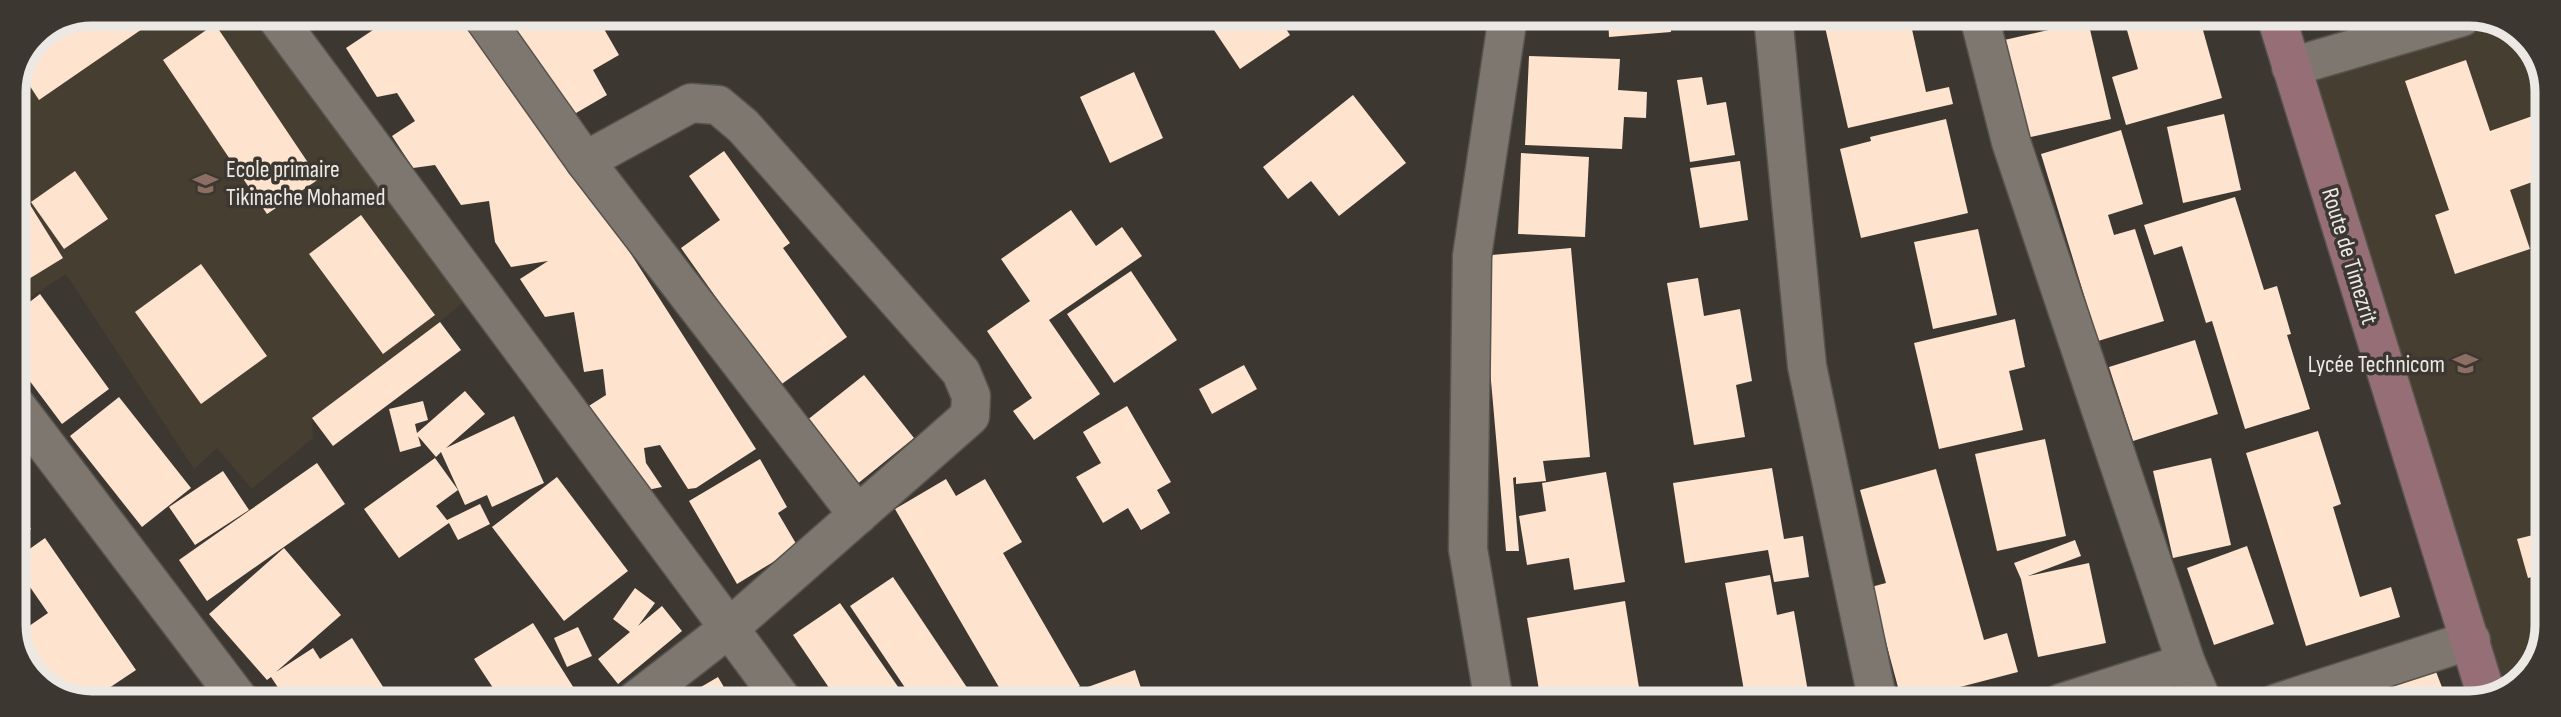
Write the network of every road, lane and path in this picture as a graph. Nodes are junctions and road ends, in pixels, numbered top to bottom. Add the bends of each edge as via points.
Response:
1 (283, 26) edge
2 (489, 26) edge
3 (1506, 26) edge
4 (1774, 26) edge
5 (1982, 26) edge
6 (2279, 26) edge
7 (2431, 26) edge
8 (2291, 67) junction
9 (585, 161) junction
10 (26, 419) edge
11 (858, 515) junction
12 (728, 629) junction
13 (2471, 640) junction
14 (2186, 663) junction
15 (2485, 688) edge
16 (232, 691) edge
17 (648, 691) edge
18 (775, 691) edge
19 (1492, 691) edge
20 (1876, 691) edge
21 (2098, 691) edge
22 (2198, 691) edge
23 (2314, 691) edge

1 - 12 street
2 - 9 street
3 - 19 street via 1472,256 1468,549
4 - 20 street via 1807,366
5 - 14 street via 2011,142
6 - 8 main road, Route de Timezrit
7 - 8 street
8 - 13 main road, Route de Timezrit
9 - 11 street
9 - 11 street via 691,103 718,106 743,126 961,372 971,396 970,416
10 - 16 street
11 - 12 street
12 - 17 street
12 - 18 street
13 - 15 main road, Route de Timezrit
13 - 23 street
14 - 21 street
14 - 22 street

